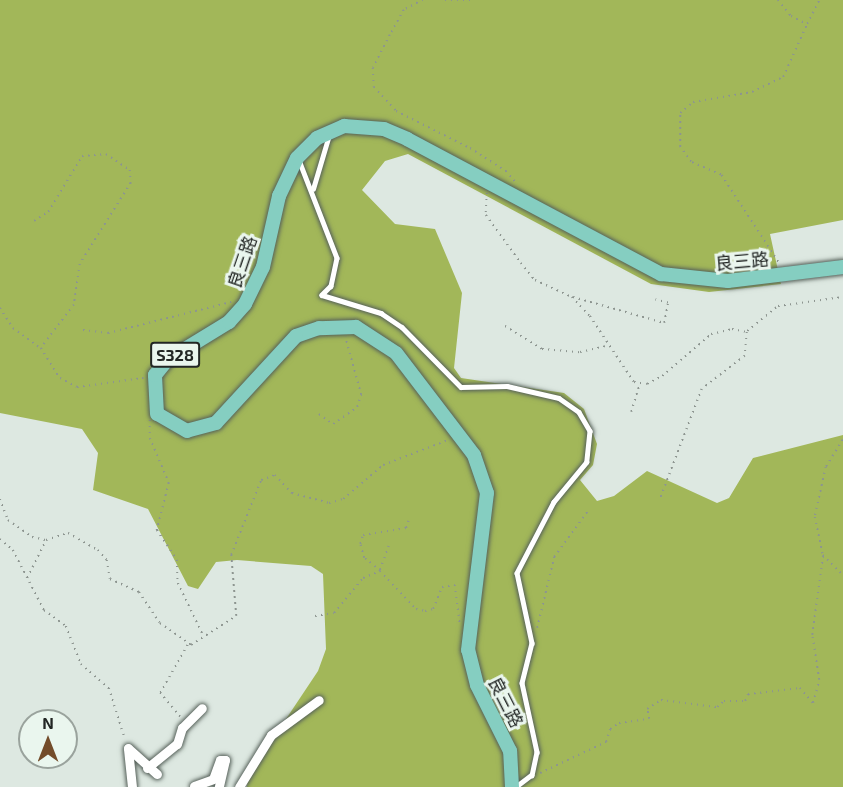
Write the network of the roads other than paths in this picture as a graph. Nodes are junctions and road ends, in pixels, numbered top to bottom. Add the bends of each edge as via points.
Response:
1 (330, 130) junction
2 (297, 158) junction
3 (313, 189) junction
4 (843, 267) edge
5 (319, 700) dead end
6 (202, 708) dead end
7 (147, 768) junction
8 (157, 774) dead end
9 (194, 786) edge
10 (132, 787) edge
11 (219, 787) edge
12 (239, 787) edge
13 (514, 787) edge

1 - 2 main road, 良三路 / S328
1 - 3 lane
1 - 4 main road, 良三路 / S328 via 361,124 384,129 661,274 704,281
2 - 3 lane
2 - 13 main road, 良三路 / S328 via 279,196 263,267 245,304 229,322 167,360 156,375 157,414 187,431 205,429 296,336 340,325 376,335 396,353 460,435 481,471 489,514 468,635 473,676 510,751
3 - 13 lane via 337,258 331,286 322,295 381,313 402,327 461,387 507,386 559,398 586,421 592,441 587,462 554,502 517,573 532,643 522,683 537,752 532,775
5 - 12 street via 271,735
6 - 7 street via 187,724 177,744
7 - 8 street
7 - 10 street via 128,748
9 - 11 street via 213,779 220,760 225,760

